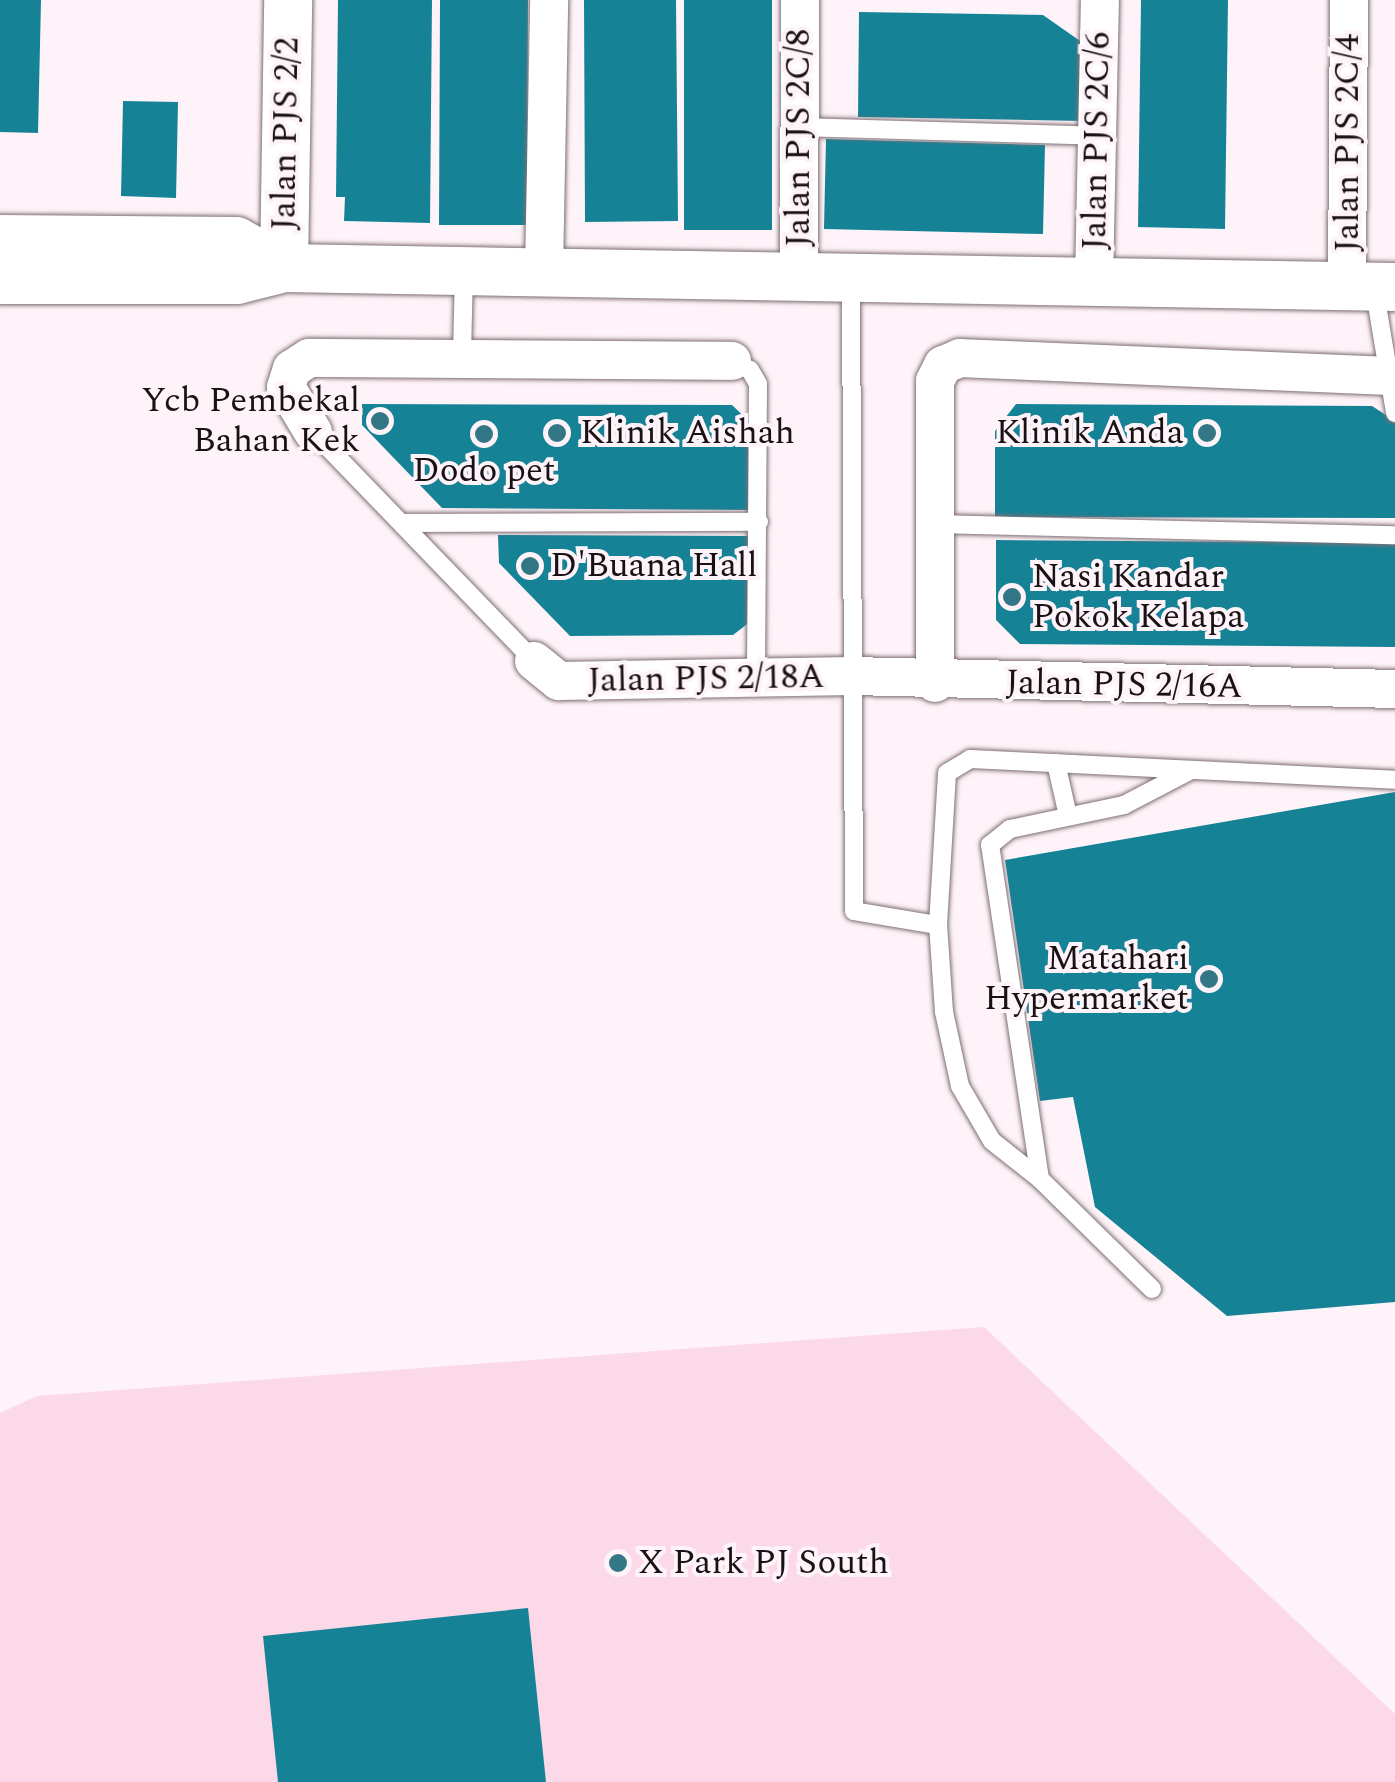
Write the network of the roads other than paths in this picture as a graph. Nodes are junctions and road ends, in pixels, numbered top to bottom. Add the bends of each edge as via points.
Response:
1 (288, 0) edge
2 (548, 0) edge
3 (800, 0) edge
4 (1100, 0) edge
5 (1348, 0) edge
6 (800, 127) junction
7 (1097, 136) junction
8 (0, 239) edge
9 (284, 268) junction
10 (464, 271) junction
11 (544, 271) junction
12 (799, 276) junction
13 (851, 277) junction
14 (0, 280) edge
15 (1094, 282) junction
16 (1372, 286) edge
17 (462, 354) junction
18 (732, 361) joint
19 (1392, 395) edge
20 (313, 432) joint
21 (759, 522) junction
22 (404, 523) junction
23 (934, 524) junction
24 (1395, 534) edge
25 (547, 671) joint
26 (852, 676) junction
27 (756, 677) junction
28 (935, 683) junction
29 (1395, 689) edge
30 (1056, 764) junction
31 (1191, 770) junction
32 (1395, 780) edge
33 (1068, 816) junction
34 (938, 926) junction
35 (1040, 1179) junction
36 (1152, 1289) dead end

1 - 9 street, Jalan PJS 2/2
2 - 11 street
3 - 6 street, Jalan PJS 2C/8
4 - 7 street, Jalan PJS 2C/6
5 - 16 street, Jalan PJS 2C/4
6 - 7 lane
6 - 12 street, Jalan PJS 2C/8
7 - 15 street, Jalan PJS 2C/6
8 - 9 street via 236,241
9 - 10 street
9 - 14 street via 238,280
10 - 11 street
10 - 17 lane
11 - 12 street
12 - 13 street
13 - 15 street
13 - 26 lane
15 - 16 street
16 - 19 lane
17 - 18 street
17 - 20 street via 300,362 286,387
18 - 21 lane via 750,370 758,384
19 - 23 street via 951,360 935,382
20 - 22 lane
21 - 22 lane
21 - 27 lane
22 - 25 lane
23 - 24 lane
23 - 28 street
25 - 27 street, Jalan PJS 2/18A
26 - 27 street, Jalan PJS 2/18A
26 - 28 street, Jalan PJS 2/16A
26 - 34 lane via 854,912
28 - 29 street, Jalan PJS 2/16A
30 - 31 lane
30 - 33 lane
30 - 34 lane via 970,759 947,773
31 - 32 lane
31 - 33 lane via 1124,805
33 - 35 lane via 997,835 987,861
34 - 35 lane via 944,1012 960,1086 992,1142
35 - 36 lane

